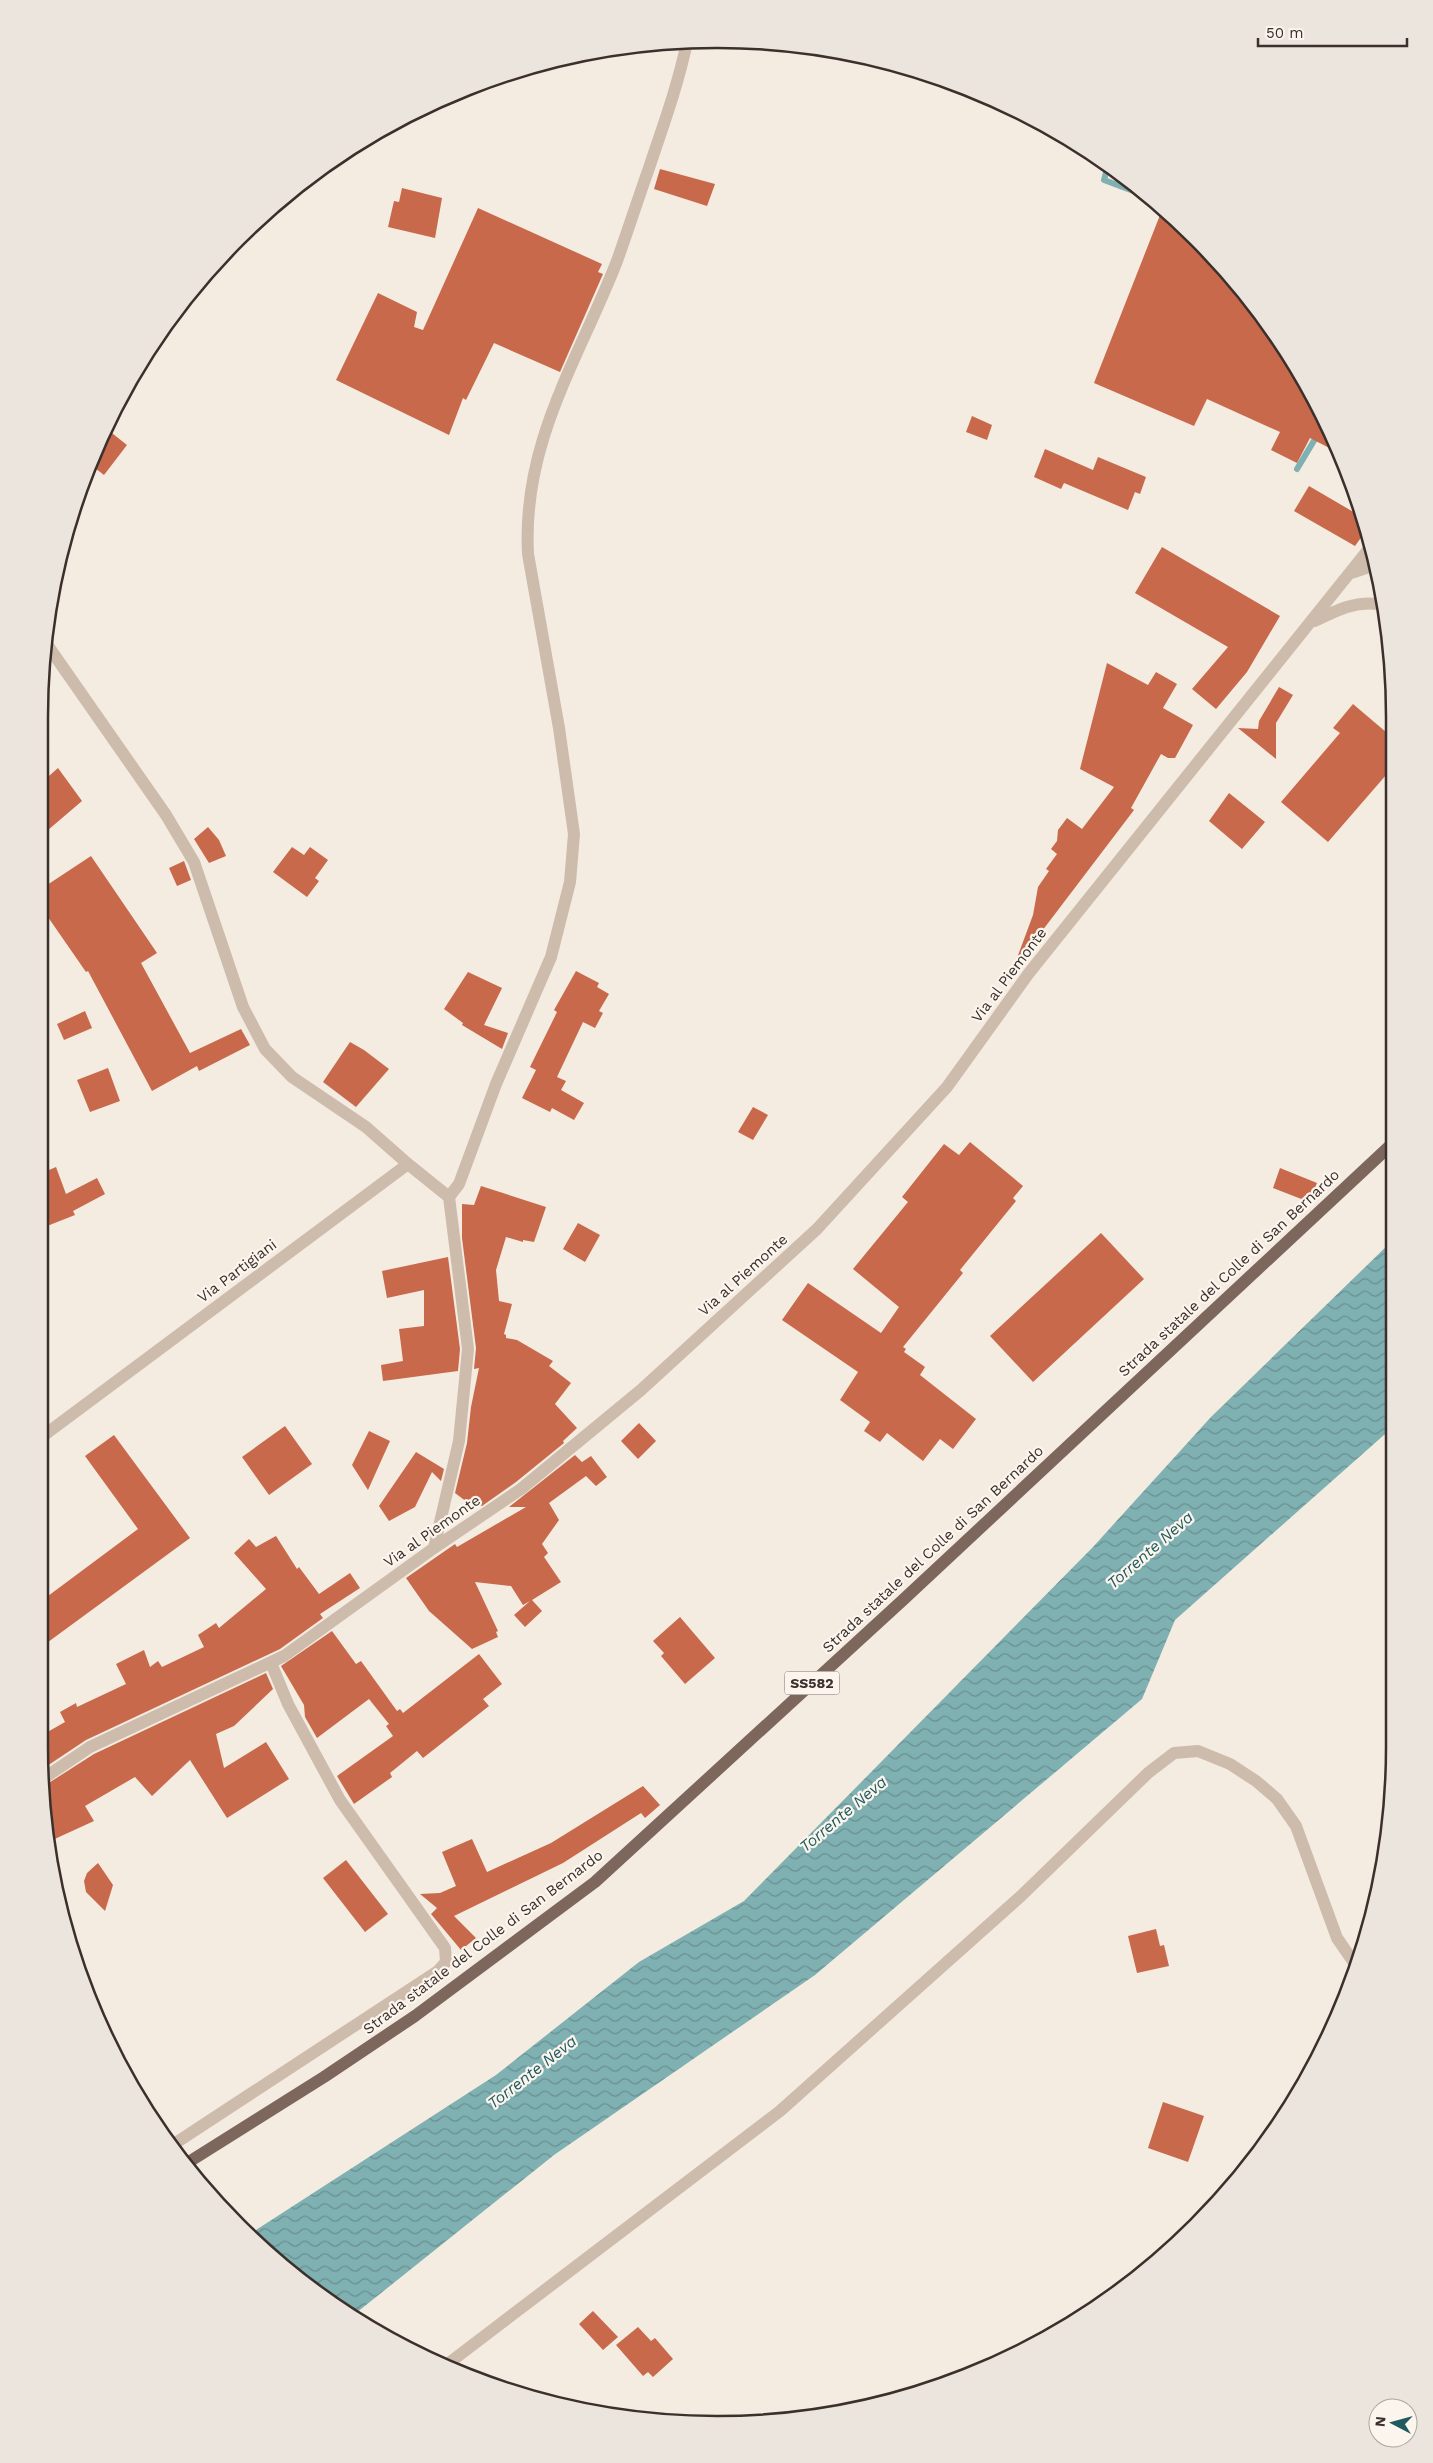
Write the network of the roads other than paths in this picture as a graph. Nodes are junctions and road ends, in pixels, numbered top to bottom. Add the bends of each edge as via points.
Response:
1 (686, 49) edge
2 (1365, 553) edge
3 (1369, 567) edge
4 (1349, 574) junction
5 (1376, 604) edge
6 (1310, 623) junction
7 (51, 650) edge
8 (1386, 1149) edge
9 (408, 1164) junction
10 (449, 1197) junction
11 (48, 1432) edge
12 (434, 1548) junction
13 (271, 1663) junction
14 (49, 1775) edge
15 (1351, 1958) edge
16 (177, 2142) edge
17 (192, 2161) edge
18 (452, 2361) edge

1 - 10 street via 679,80 616,261 542,437 532,480 528,554 560,728 572,824 570,882 551,957 496,1084 459,1184
2 - 4 street, Via al Piemonte
3 - 4 street
4 - 6 street, Via al Piemonte
5 - 6 street, Via al Piemonte via 1348,605
6 - 12 street, Via al Piemonte via 1029,972 948,1087 817,1229 633,1397 521,1489
7 - 9 street via 166,815 194,862 243,1007 265,1049 292,1076 366,1127
8 - 17 main road, Strada statale del Colle di San Bernardo / SS582 via 904,1599 595,1882 415,2016
9 - 10 street
9 - 11 street, Via Partigiani
10 - 12 street via 468,1349 458,1441
12 - 13 street, Via al Piemonte
13 - 14 street, Via al Piemonte via 90,1747
13 - 16 street via 288,1704 340,1800 445,1948 446,1962 438,1971 386,2006
15 - 18 street via 1337,1938 1296,1826 1277,1799 1230,1764 1198,1751 1174,1752 1148,1773 1021,1896 780,2111

